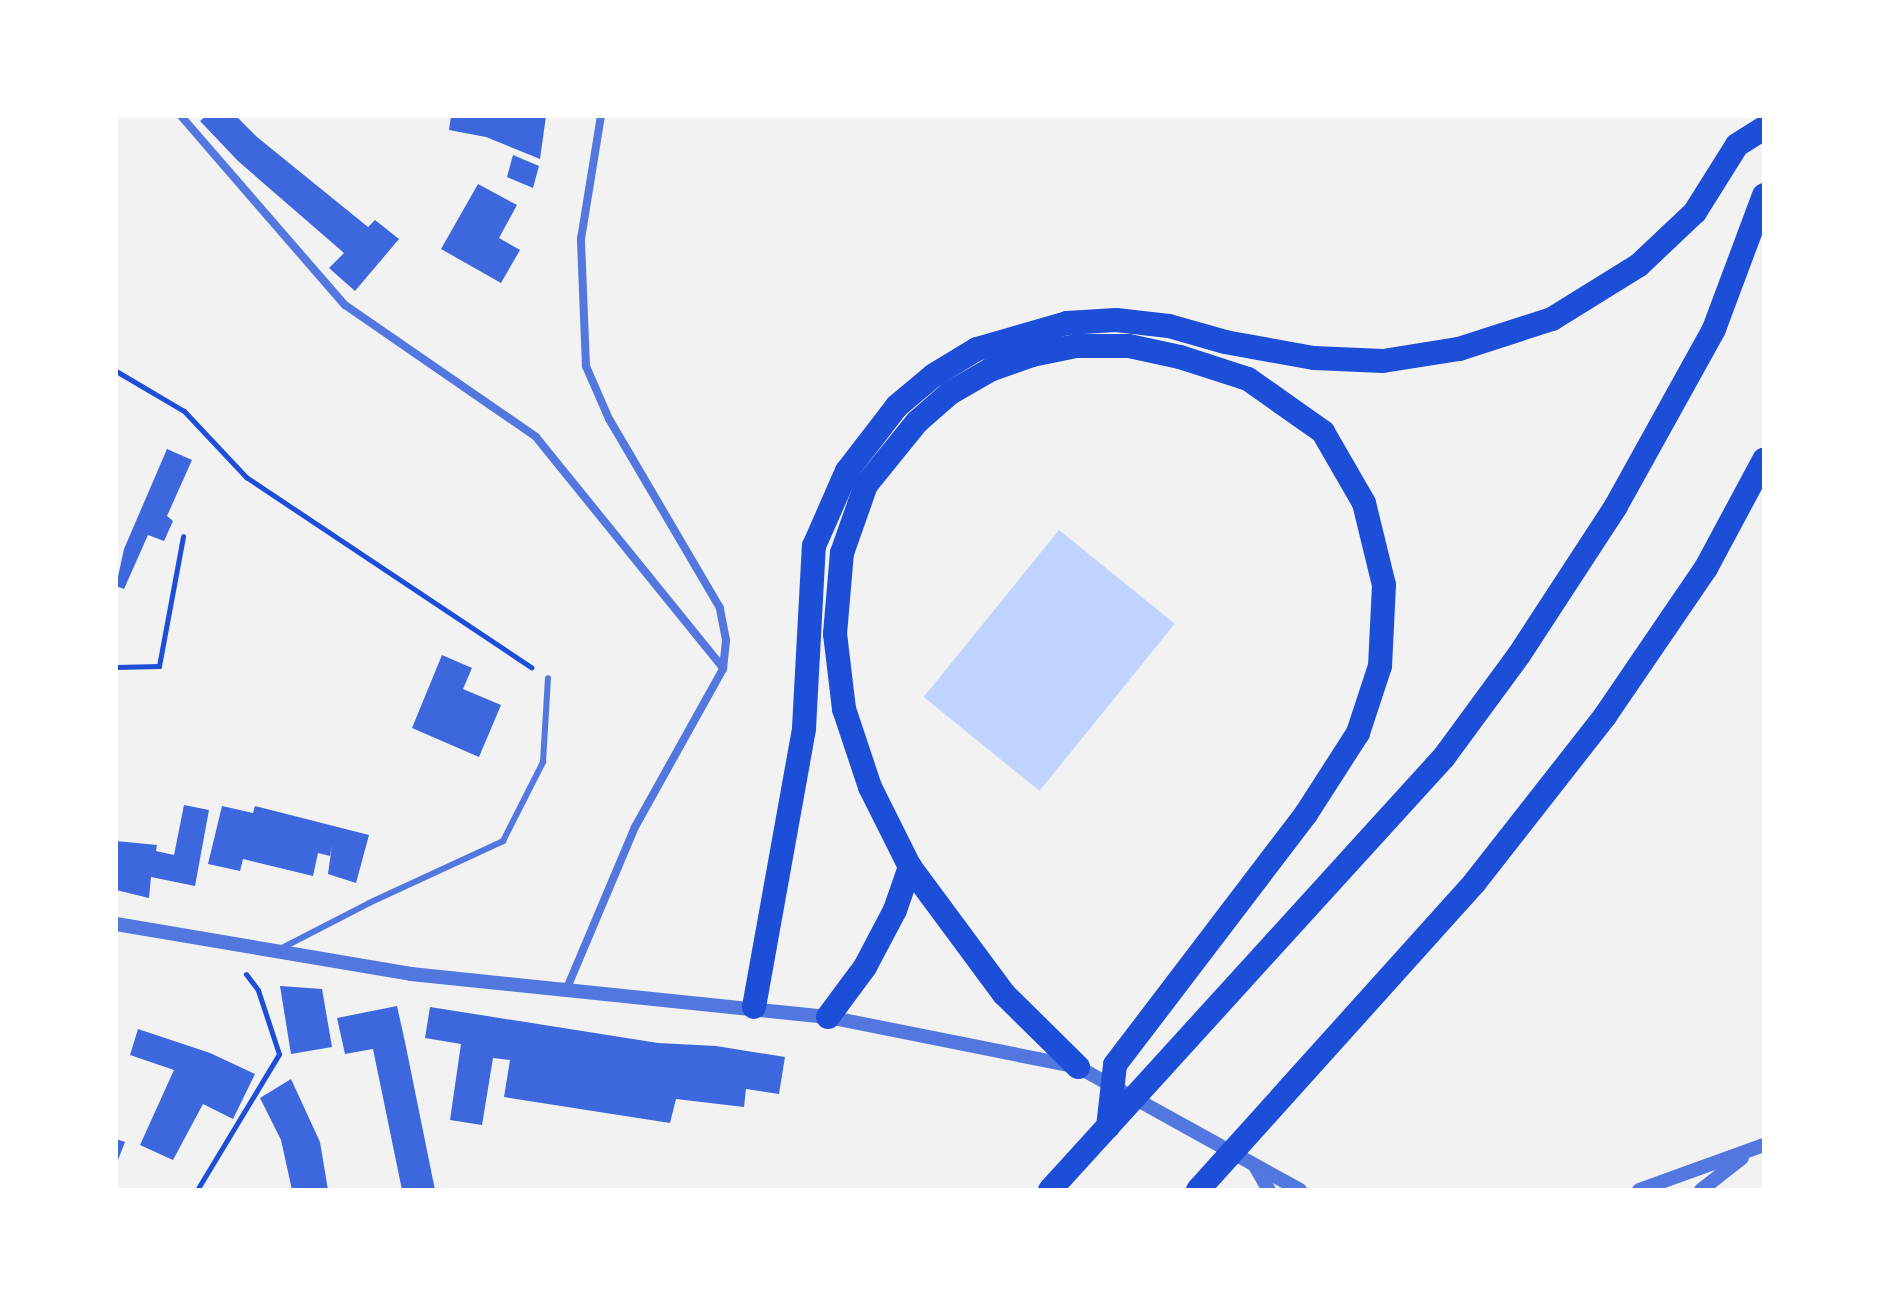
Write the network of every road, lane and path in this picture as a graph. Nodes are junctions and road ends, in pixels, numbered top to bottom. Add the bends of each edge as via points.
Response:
1 (181, 116) edge
2 (601, 116) edge
3 (1764, 128) edge
4 (1764, 195) edge
5 (116, 371) edge
6 (1764, 460) edge
7 (183, 536) dead end
8 (116, 667) edge
9 (723, 669) junction
10 (548, 678) joint
11 (910, 867) junction
12 (116, 924) edge
13 (221, 942) junction
14 (276, 951) junction
15 (567, 988) junction
16 (754, 1007) junction
17 (828, 1017) junction
18 (1078, 1067) junction
19 (1108, 1127) junction
20 (1758, 1148) edge
21 (1254, 1165) junction
22 (197, 1190) edge
23 (1050, 1190) edge
24 (1198, 1190) edge
25 (1269, 1190) edge
26 (1300, 1190) edge
27 (1639, 1190) edge
28 (1701, 1190) edge

1 - 9 street via 345,305 536,437
2 - 9 street via 581,239 586,366 609,419 720,608 726,640
3 - 16 highway via 1737,145 1695,212 1639,265 1552,319 1459,349 1383,361 1314,358 1169,326 1116,320 1067,323 977,349 897,406 847,471 814,546 804,728
4 - 19 highway via 1714,329 1616,506 1519,655 1444,757
5 - 10 path via 184,411 246,477
6 - 24 highway via 1706,568 1622,692 1475,882
7 - 8 path via 159,666
9 - 15 street via 635,827
10 - 14 lane via 543,762 503,841
11 - 17 highway via 865,967
11 - 18 highway via 1004,994
11 - 19 highway via 870,787 844,709 835,634 842,553 866,485 917,422 950,393 990,370 1076,346 1129,346 1248,379 1323,432 1364,503 1384,585 1380,666 1358,733 1306,814 1115,1065
12 - 13 street
13 - 14 street
13 - 22 path via 258,990 279,1054
14 - 15 street via 411,974
15 - 16 street
16 - 17 street
17 - 18 street
18 - 21 street
19 - 23 highway
20 - 27 street
20 - 28 street
21 - 25 street
21 - 26 street

